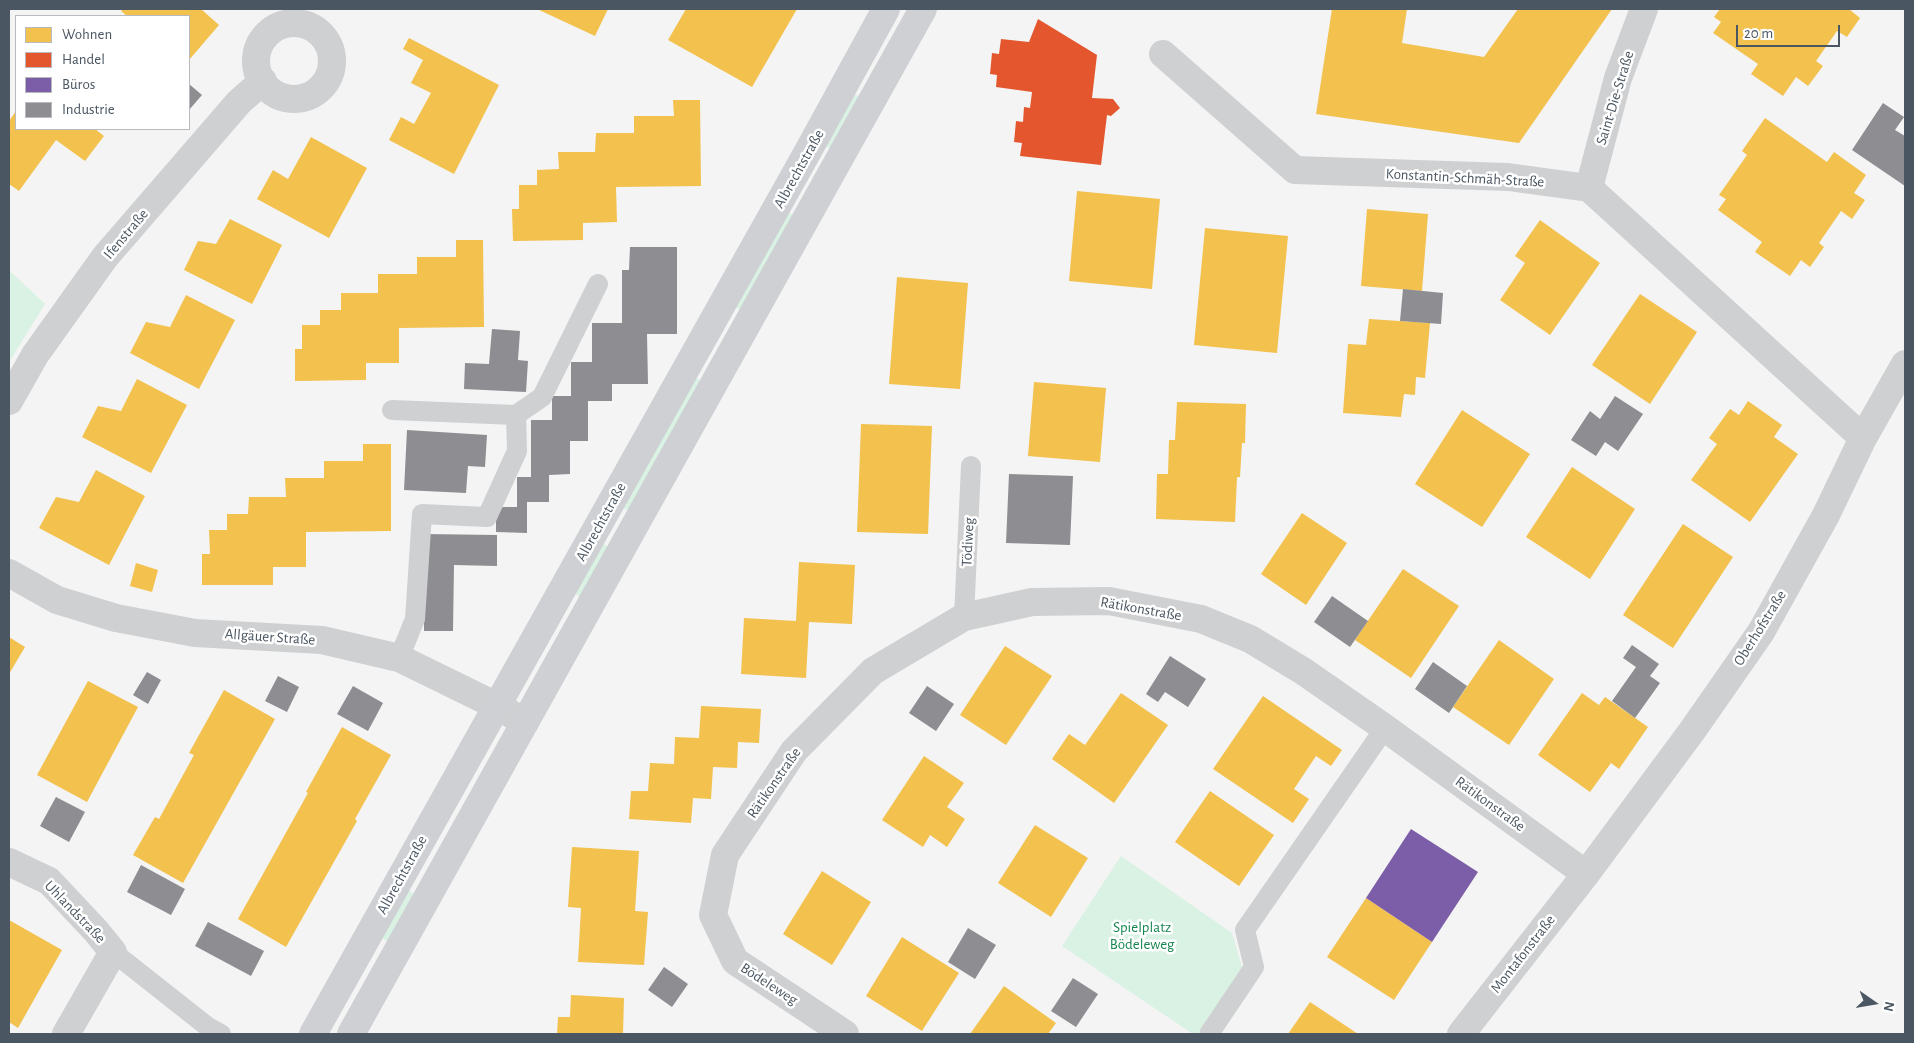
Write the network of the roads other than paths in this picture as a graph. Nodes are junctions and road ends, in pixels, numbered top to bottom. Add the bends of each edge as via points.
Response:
1 (886, 9) edge
2 (923, 9) edge
3 (1644, 9) edge
4 (1163, 54) dead end
5 (263, 81) dead end
6 (1589, 188) junction
7 (598, 284) dead end
8 (1905, 364) edge
9 (9, 401) edge
10 (392, 410) dead end
11 (516, 415) junction
12 (1863, 438) junction
13 (971, 466) dead end
14 (9, 573) edge
15 (964, 617) junction
16 (399, 658) junction
17 (497, 706) junction
18 (525, 722) junction
19 (1385, 728) junction
20 (9, 862) edge
21 (1586, 874) junction
22 (713, 915) joint
23 (113, 952) junction
24 (66, 1034) edge
25 (221, 1034) edge
26 (313, 1034) edge
27 (351, 1034) edge
28 (845, 1034) edge
29 (1209, 1034) edge
30 (1461, 1034) edge

1 - 17 main road, Albrechtstraße
2 - 18 main road, Albrechtstraße
3 - 6 street, Saint-Die-Straße via 1618,78
4 - 6 street, Konstantin-Schmäh-Straße via 1295,170 1508,177
5 - 9 street, Ifenstraße via 239,102 106,257 35,355
6 - 12 street
7 - 11 lane via 542,397
8 - 12 street, Oberhofstraße
10 - 11 lane
11 - 16 lane via 517,450 487,518 422,514 415,619
12 - 21 street, Oberhofstraße via 1826,514 1761,632
13 - 15 lane, Tödiweg
14 - 16 street, Allgäuer Straße via 57,600 116,618 195,632 322,640
15 - 19 street, Rätikonstraße via 1032,602 1109,600 1201,619 1257,643
15 - 22 street, Rätikonstraße via 873,671 794,751 725,855
16 - 17 street, Allgäuer Straße
17 - 18 street, Allgäuer Straße
17 - 26 main road, Albrechtstraße
18 - 27 main road, Albrechtstraße
19 - 21 street, Rätikonstraße
19 - 29 lane via 1245,930 1254,967
20 - 23 street, Uhlandstraße via 49,881
21 - 30 street, Montafonstraße
22 - 28 street, Bödeleweg via 735,961
23 - 24 street
23 - 25 lane

